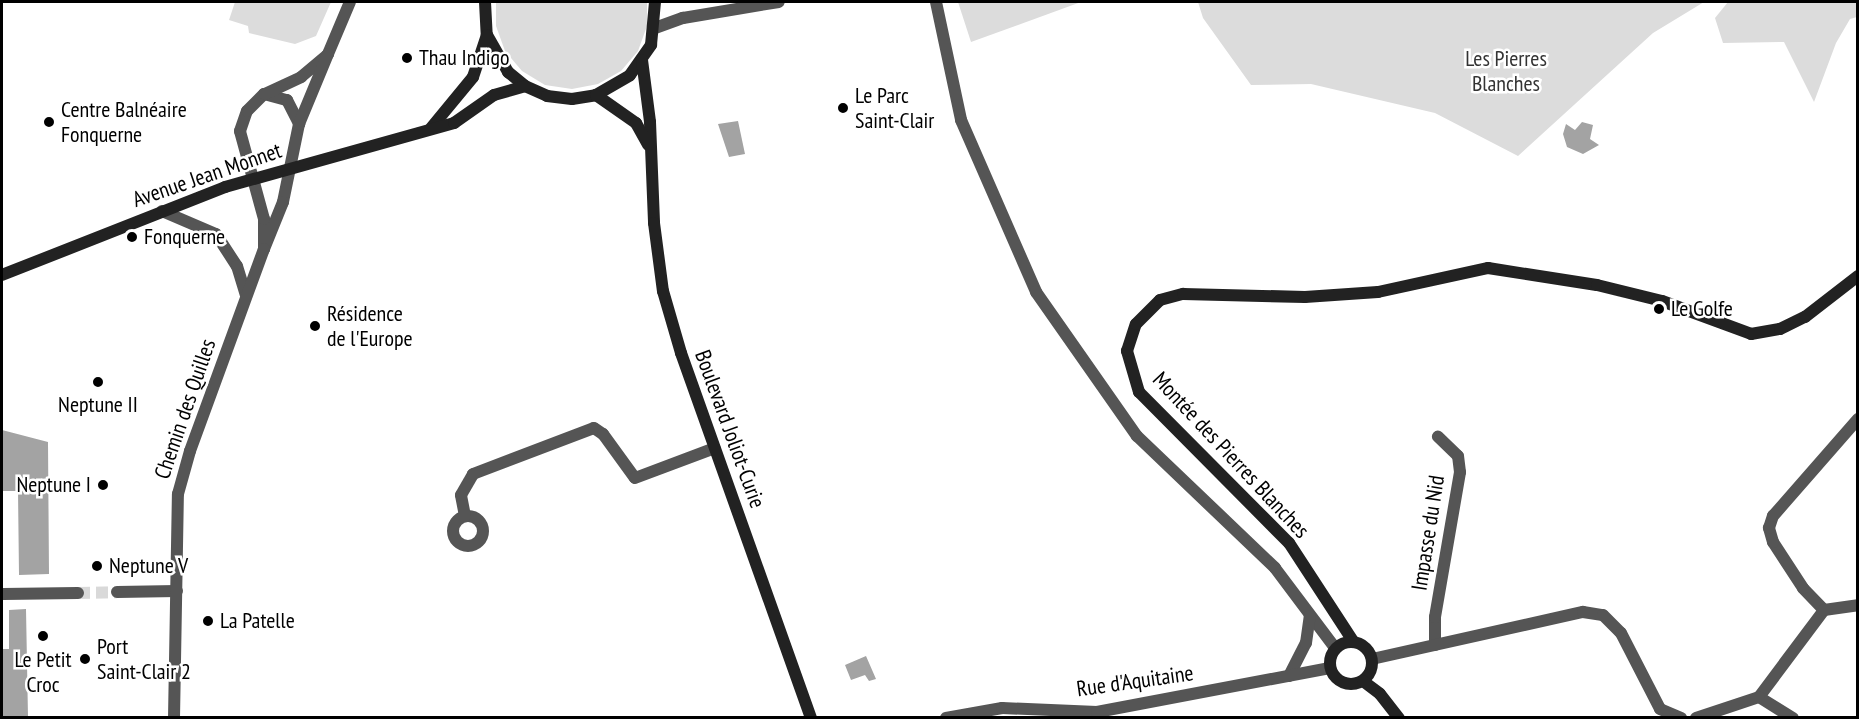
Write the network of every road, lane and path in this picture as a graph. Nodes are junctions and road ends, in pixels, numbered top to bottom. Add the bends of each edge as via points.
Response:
1 (350, 2) edge
2 (485, 2) edge
3 (655, 2) edge
4 (779, 2) edge
5 (936, 2) edge
6 (655, 28) junction
7 (487, 35) junction
8 (328, 54) junction
9 (642, 60) junction
10 (525, 86) junction
11 (264, 94) junction
12 (596, 95) junction
13 (299, 124) junction
14 (431, 128) junction
15 (648, 146) junction
16 (290, 168) junction
17 (255, 178) junction
18 (162, 211) junction
19 (264, 249) junction
20 (2, 275) edge
21 (1857, 276) edge
22 (246, 295) junction
23 (1857, 419) edge
24 (1438, 437) dead end
25 (715, 448) junction
26 (465, 516) dead end
27 (177, 591) junction
28 (117, 592) tunnel mouth
29 (78, 593) tunnel mouth
30 (3, 594) edge
31 (1857, 605) edge
32 (1824, 610) junction
33 (1311, 616) junction
34 (1353, 641) junction
35 (1435, 645) junction
36 (1335, 648) junction
37 (1372, 659) junction
38 (1330, 668) junction
39 (1289, 676) junction
40 (1363, 681) junction
41 (1759, 698) junction
42 (1098, 715) edge
43 (174, 717) edge
44 (811, 717) edge
45 (945, 717) edge
46 (1399, 717) edge
47 (1681, 717) edge
48 (1696, 717) edge
49 (1792, 717) edge

1 - 8 street
2 - 7 street
3 - 6 street
4 - 6 street via 683,18
5 - 33 street via 961,120 1036,292 1137,436 1275,568
6 - 9 street
7 - 10 street via 495,55
7 - 14 street via 473,76
8 - 11 street via 301,77
8 - 13 street
9 - 12 street via 622,81
9 - 15 street, Boulevard Joliot-Curie via 650,122
10 - 12 street via 548,96 572,99
10 - 14 street, Avenue Jean Monnet via 494,95 454,123
11 - 13 street via 287,100
11 - 17 street via 247,111 240,130 240,142
12 - 15 street, Boulevard Joliot-Curie via 636,123
13 - 16 street
14 - 16 street, Avenue Jean Monnet
15 - 25 street, Boulevard Joliot-Curie via 663,291
16 - 17 street, Avenue Jean Monnet
16 - 19 street, Chemin des Quilles via 276,226
17 - 18 street, Avenue Jean Monnet
17 - 19 street, Chemin des Quilles via 264,219
18 - 20 street, Avenue Jean Monnet
18 - 22 street via 216,234 237,266
19 - 22 street, Chemin des Quilles
21 - 34 street, Montée des Pierres Blanches via 1805,317 1780,329 1751,334 1662,300 1587,283 1488,268 1378,292 1305,297 1183,294 1160,300 1136,324 1127,351 1139,392 1288,543
22 - 27 street, Chemin des Quilles via 178,494
23 - 32 street via 1773,516 1769,528 1773,542 1803,588
24 - 35 street, Impasse du Nid via 1458,456 1460,472 1435,617
25 - 26 street via 635,478 603,434 594,428 473,474 461,495
25 - 44 street, Boulevard Joliot-Curie
27 - 28 street
27 - 43 street, Chemin des Quilles
29 - 30 street
31 - 32 street
32 - 41 street
33 - 36 street
33 - 39 street via 1306,643
34 - 36 street
34 - 37 street via 1365,647
35 - 37 street
35 - 47 street via 1583,612 1603,615 1621,633 1660,709
36 - 38 street
37 - 40 street via 1372,668
38 - 39 street, Rue d'Aquitaine
38 - 40 street via 1335,678 1346,684
39 - 42 street, Rue d'Aquitaine
40 - 46 street
41 - 48 street
41 - 49 street
42 - 45 street, Rue d'Aquitaine via 1002,708

